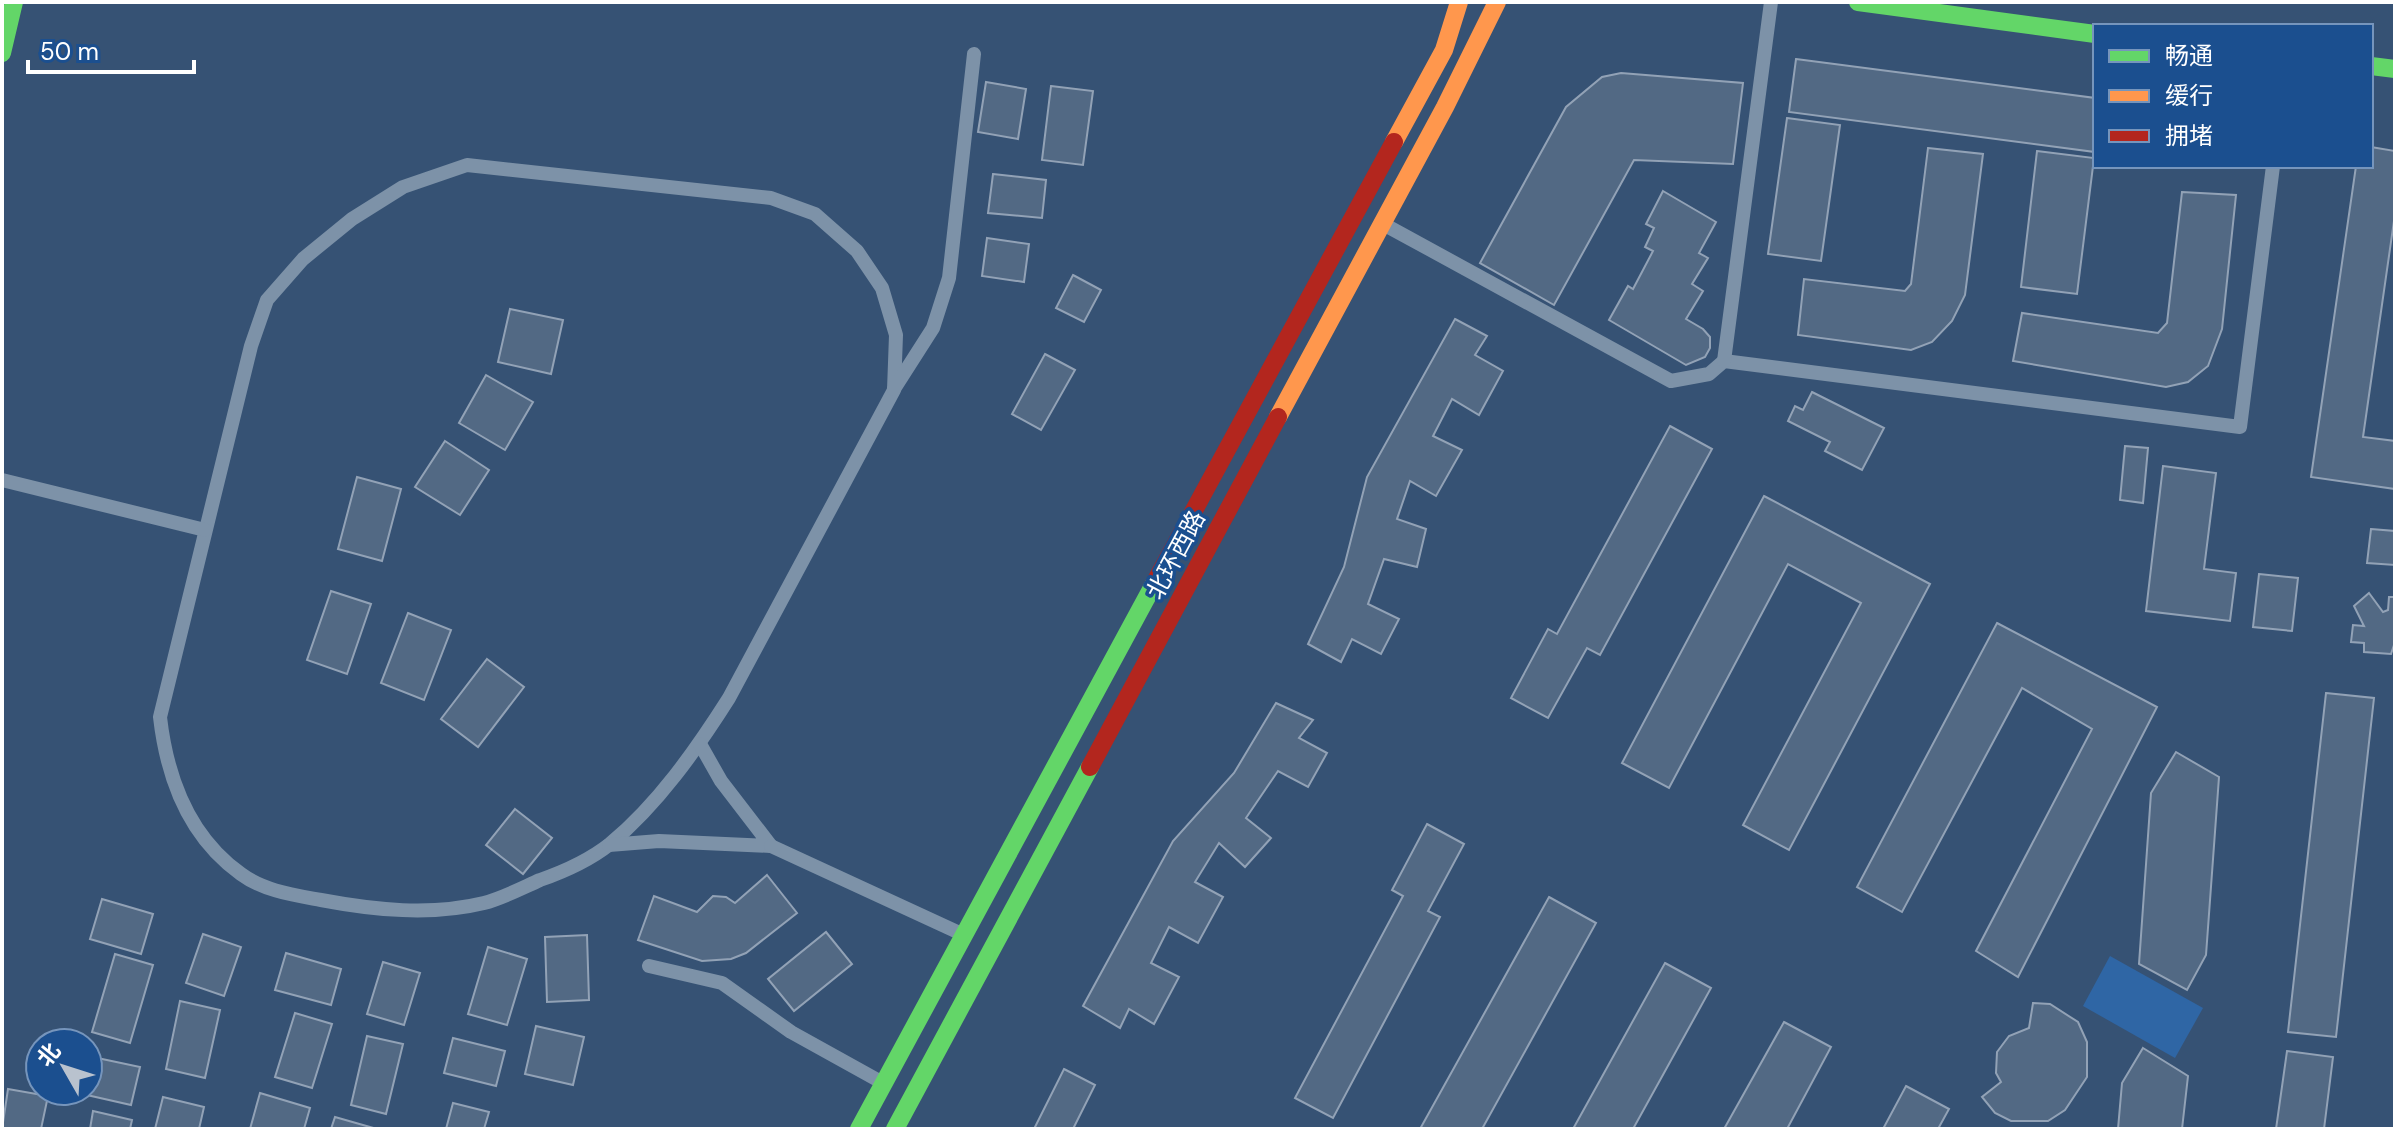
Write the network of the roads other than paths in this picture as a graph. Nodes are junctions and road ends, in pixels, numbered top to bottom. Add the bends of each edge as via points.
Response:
1 (14, 2) edge
2 (1459, 2) edge
3 (1497, 2) edge
4 (1771, 2) edge
5 (1858, 2) edge
6 (2093, 34) edge
7 (2, 53) edge
8 (974, 54) dead end
9 (2373, 66) edge
10 (2395, 69) edge
11 (2273, 168) edge
12 (1383, 223) junction
13 (1724, 361) junction
14 (894, 390) junction
15 (2, 480) edge
16 (205, 530) junction
17 (700, 744) junction
18 (609, 845) junction
19 (771, 846) junction
20 (964, 936) junction
21 (649, 966) dead end
22 (884, 1084) junction
23 (859, 1129) edge
24 (895, 1129) edge

1 - 7 street
2 - 20 street, 北环西路 via 1444,50
3 - 12 street, 北环西路
4 - 13 lane
5 - 6 street
8 - 14 lane via 949,278 933,328
9 - 10 street
11 - 13 lane via 2240,427
12 - 13 lane via 1671,381 1709,374
12 - 24 street, 北环西路
14 - 16 lane via 896,335 882,288 857,251 815,214 771,198 467,165 403,187 352,219 303,259 267,300
14 - 17 lane
15 - 16 lane
16 - 18 lane via 160,717 165,763 185,808 208,842 242,875 282,893 361,907 428,911 484,903 557,874
17 - 18 lane
17 - 19 lane
18 - 19 lane via 659,841
19 - 20 lane
20 - 22 street, 北环西路
21 - 22 lane via 722,983 791,1032
22 - 23 street, 北环西路

